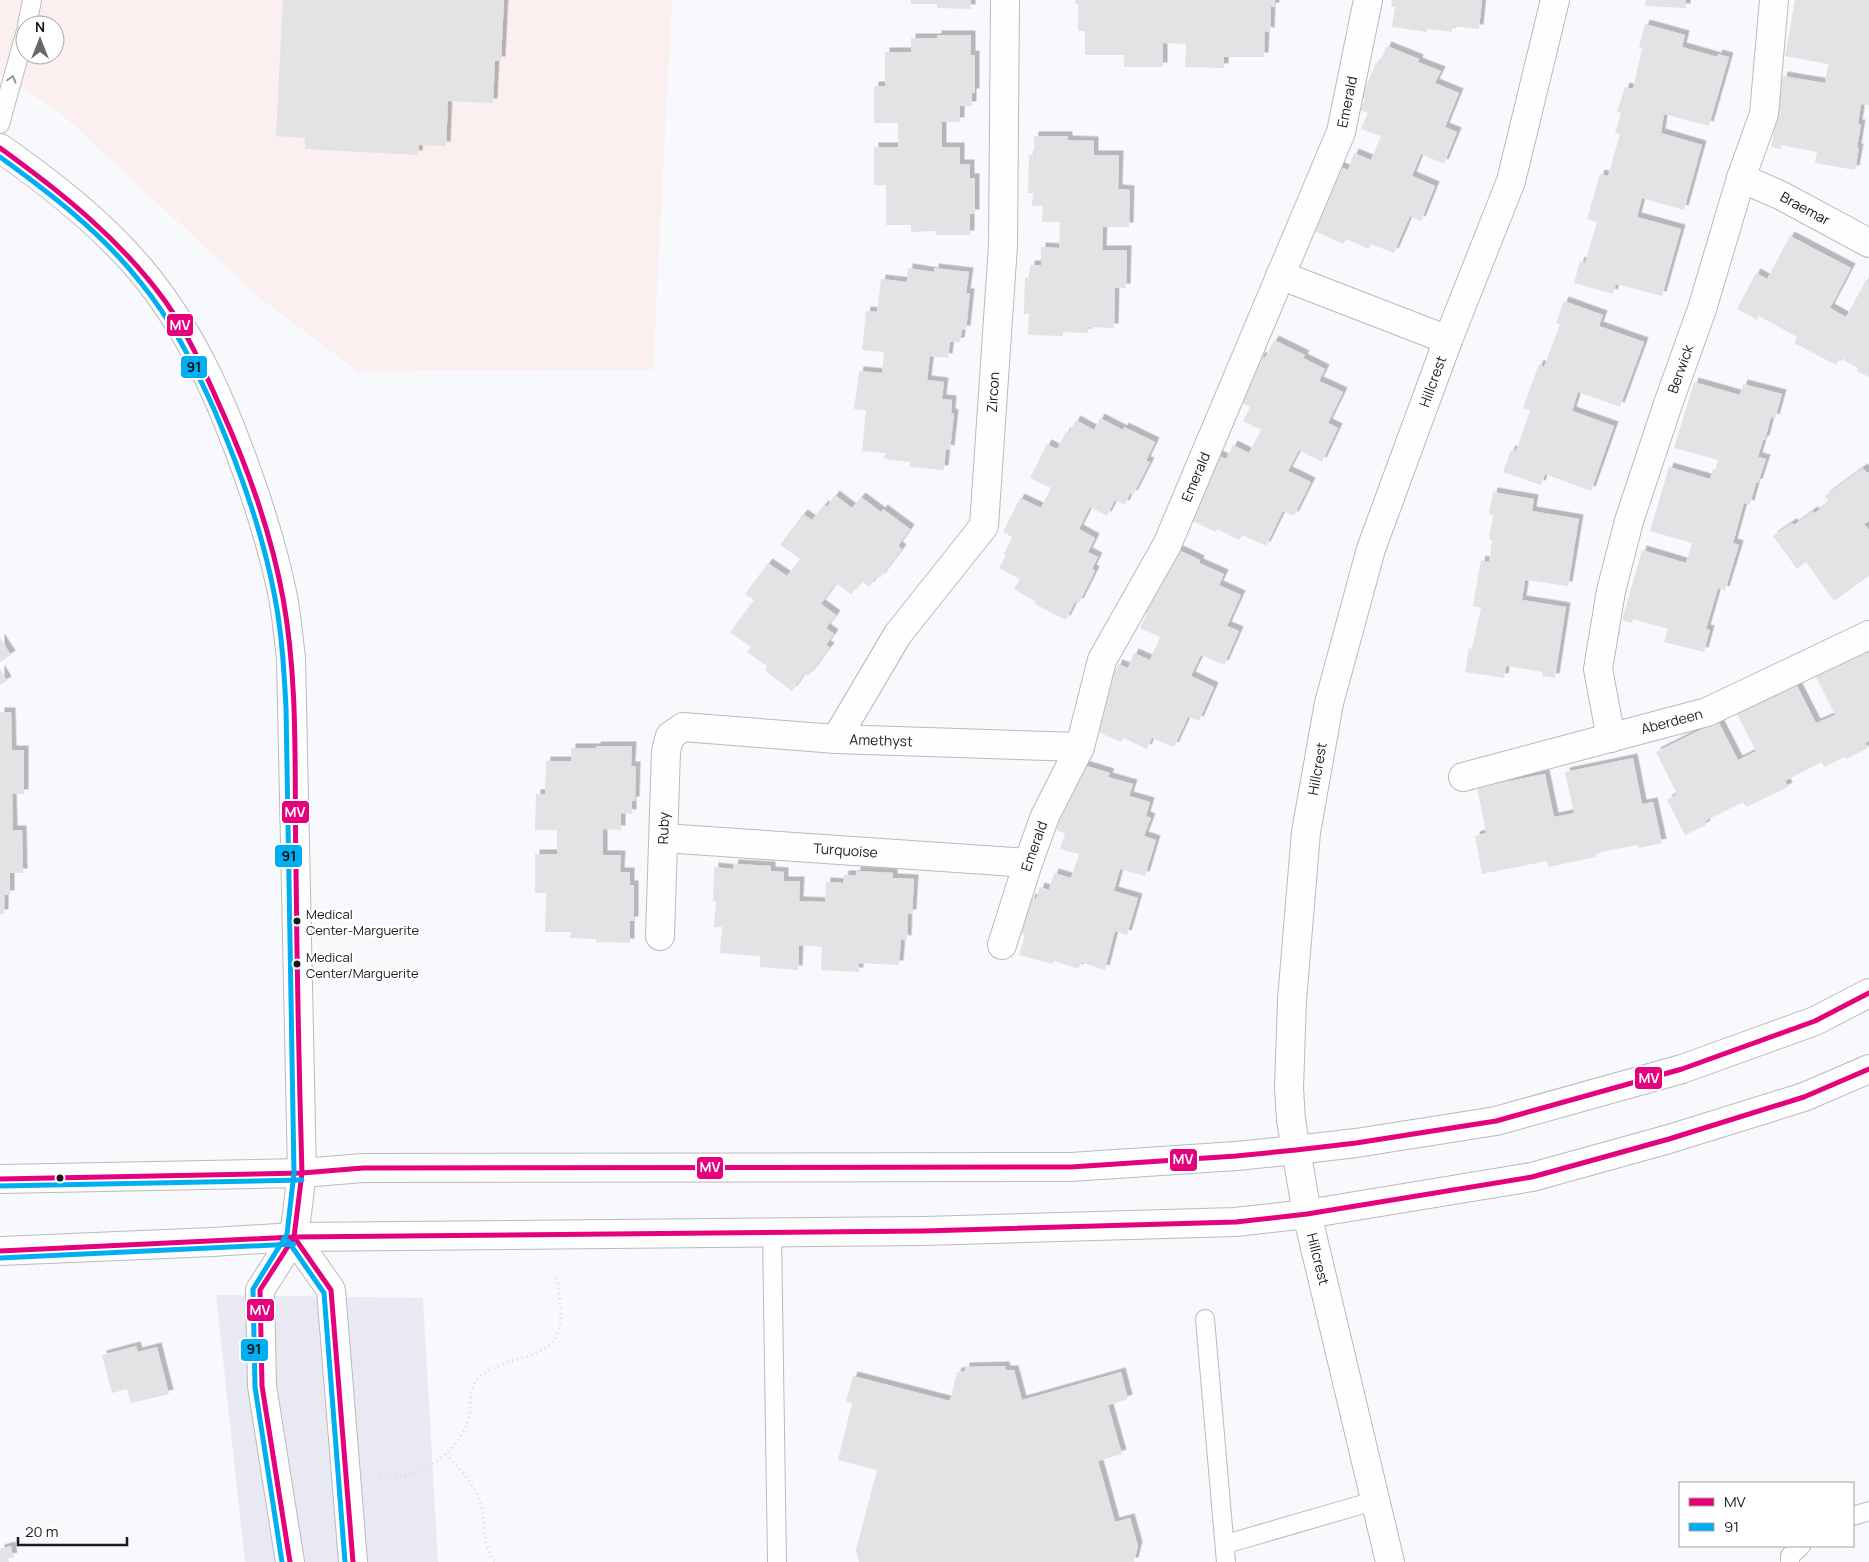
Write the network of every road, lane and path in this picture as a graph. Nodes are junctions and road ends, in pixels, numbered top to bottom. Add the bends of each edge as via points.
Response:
1 (32, 0) edge
2 (1005, 0) edge
3 (1368, 0) edge
4 (1555, 0) edge
5 (1774, 0) edge
6 (29, 15) edge
7 (16, 65) edge
8 (0, 124) edge
9 (0, 148) edge
10 (1741, 178) junction
11 (1869, 243) edge
12 (1280, 274) junction
13 (1448, 340) junction
14 (1869, 635) edge
15 (683, 728) joint
16 (1611, 738) junction
17 (836, 739) junction
18 (1080, 748) junction
19 (1463, 776) dead end
20 (664, 838) junction
21 (1028, 863) junction
22 (660, 936) dead end
23 (1002, 946) dead end
24 (1869, 993) edge
25 (1869, 1070) edge
26 (1296, 1150) junction
27 (302, 1173) junction
28 (0, 1179) edge
29 (1307, 1214) junction
30 (772, 1234) junction
31 (294, 1237) junction
32 (0, 1251) edge
33 (556, 1275) dead end
34 (1205, 1319) dead end
35 (446, 1454) junction
36 (380, 1477) dead end
37 (1374, 1501) junction
38 (1869, 1511) edge
39 (1854, 1516) edge
40 (1226, 1544) junction
41 (1800, 1547) edge
42 (290, 1562) edge
43 (353, 1562) edge
44 (496, 1562) edge
45 (777, 1562) edge
46 (1226, 1562) edge
47 (1390, 1562) edge
48 (1790, 1562) edge

1 - 6 lane
2 - 17 street, Zircon via 1002,246 984,526 898,634
3 - 12 street, Emerald via 1341,132
4 - 13 street, Hillcrest via 1510,181
5 - 10 street, Berwick via 1764,114
8 -> 7 lane
9 - 27 street via 58,191 97,226 140,269 183,328 233,434 270,542 283,598 291,657
10 - 11 street, Braemar via 1782,196
10 - 16 street, Berwick via 1702,309 1629,521 1611,591 1598,669
12 - 13 street
12 - 18 street, Emerald via 1167,545 1102,660
13 - 26 street, Hillcrest via 1371,549 1329,703 1306,832 1292,1000 1289,1088
14 - 16 street, Aberdeen via 1707,712
15 - 17 street, Amethyst
15 - 20 street, Ruby via 670,736 666,750
16 - 19 street, Aberdeen
17 - 18 street, Amethyst
18 - 21 street, Emerald via 1045,816
20 - 21 street, Turquoise
20 - 22 street, Ruby
21 - 23 street, Emerald
24 - 26 street via 1815,1021 1682,1069 1496,1121
25 - 29 street via 1795,1100 1532,1177
26 - 27 street via 1072,1166 373,1168
26 - 29 street, Hillcrest
27 - 28 street
27 - 31 street
29 - 30 street via 1236,1222
29 - 37 street, Hillcrest
30 - 31 street
30 - 45 lane
31 - 32 street
31 - 42 street via 260,1290 262,1386
31 - 43 street via 331,1290
33 - 35 path via 560,1330 540,1352 486,1372 474,1384 469,1418 460,1438
34 - 40 lane
35 - 36 path via 416,1472
35 - 44 path via 471,1483 480,1503 484,1539 490,1556
37 - 40 lane
37 - 47 street, Hillcrest
38 - 39 lane
40 - 46 lane
41 - 48 lane via 1790,1556

